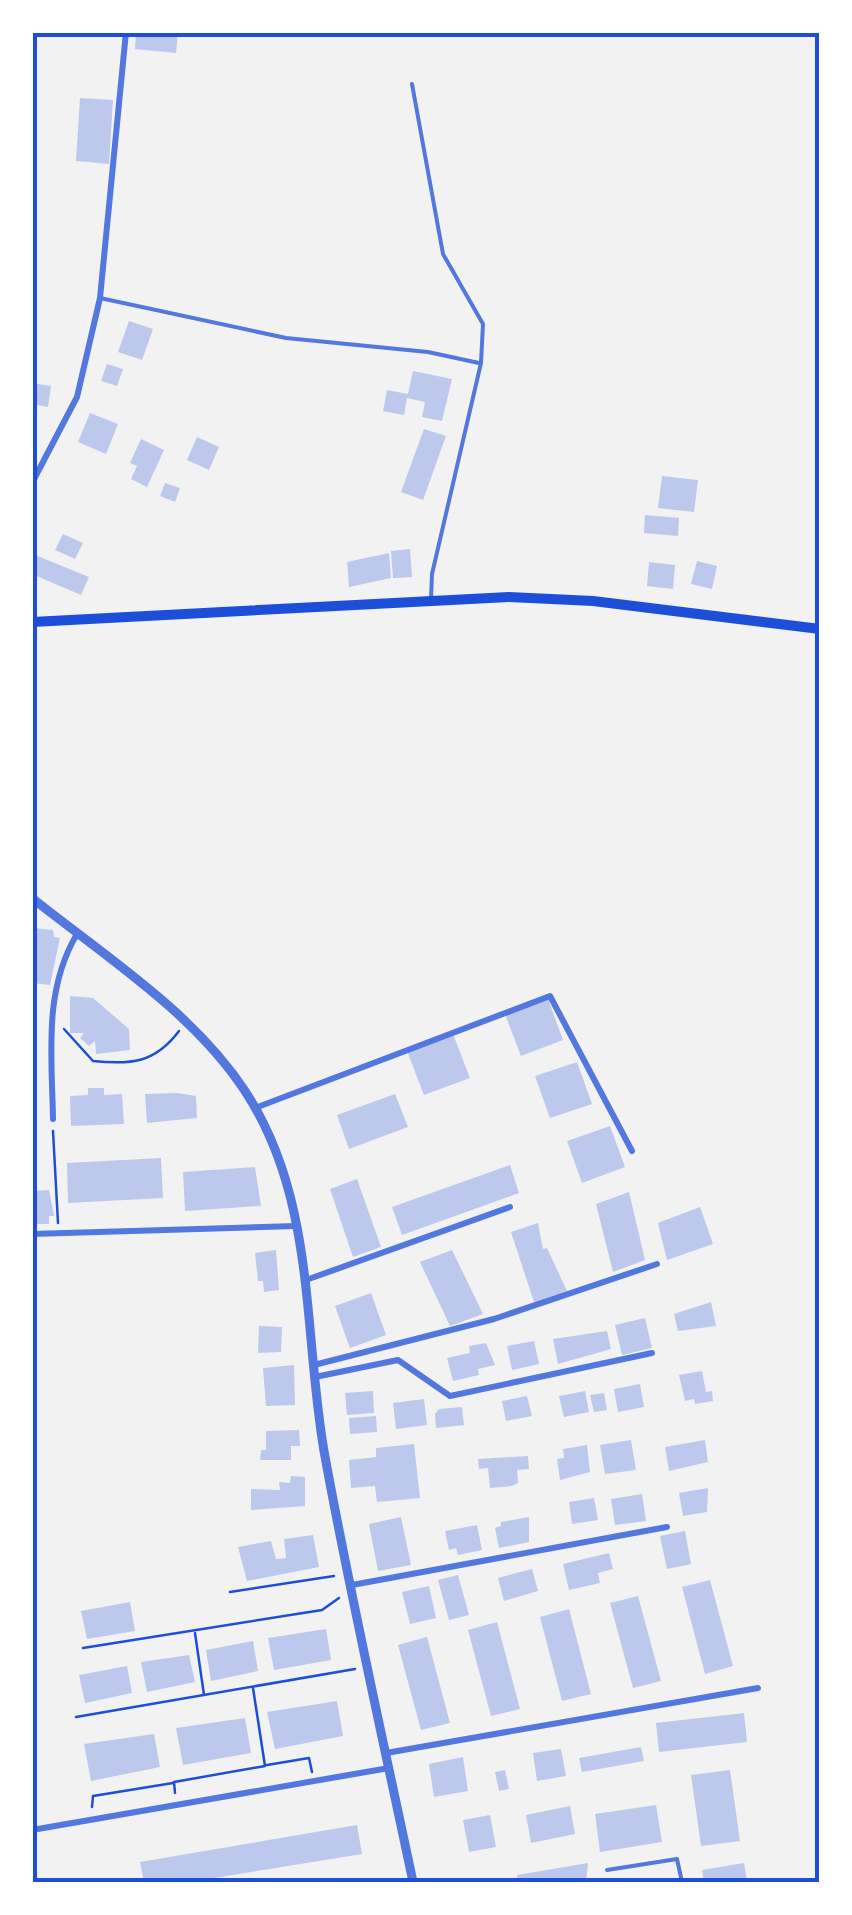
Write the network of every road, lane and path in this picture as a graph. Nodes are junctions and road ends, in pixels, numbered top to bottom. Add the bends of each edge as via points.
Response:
1 (126, 32) edge
2 (412, 84) dead end
3 (100, 298) junction
4 (481, 363) junction
5 (32, 483) edge
6 (431, 600) junction
7 (32, 622) edge
8 (820, 629) edge
9 (32, 898) edge
10 (77, 934) junction
11 (51, 1012) junction
12 (185, 1022) junction
13 (255, 1108) junction
14 (53, 1119) joint
15 (632, 1151) dead end
16 (510, 1207) dead end
17 (298, 1226) junction
18 (32, 1234) edge
19 (58, 1234) junction
20 (657, 1264) dead end
21 (306, 1280) junction
22 (652, 1354) dead end
23 (314, 1365) junction
24 (315, 1377) junction
25 (667, 1526) dead end
26 (350, 1573) junction
27 (353, 1589) junction
28 (230, 1592) dead end
29 (195, 1632) junction
30 (83, 1648) dead end
31 (368, 1666) junction
32 (252, 1686) junction
33 (758, 1688) dead end
34 (204, 1695) junction
35 (76, 1717) dead end
36 (386, 1753) junction
37 (265, 1766) junction
38 (389, 1768) junction
39 (174, 1782) junction
40 (315, 1783) junction
41 (177, 1804) junction
42 (95, 1818) junction
43 (32, 1830) edge
44 (607, 1870) dead end
45 (413, 1882) edge
46 (682, 1882) edge

1 - 3 street
2 - 4 lane via 443,254 483,324
3 - 4 lane via 286,338
3 - 5 street via 77,397
4 - 6 lane
6 - 7 main road
6 - 8 main road via 594,602
9 - 10 street
10 - 11 street
10 - 12 street
11 - 12 path via 93,1061 119,1064 149,1060
11 - 14 street
12 - 13 street
13 - 15 street via 550,996
13 - 17 street via 286,1177
14 - 19 path
16 - 21 street
17 - 19 street
17 - 21 street
18 - 19 street
20 - 23 street via 494,1319
21 - 23 street
22 - 24 street via 450,1396 398,1360
23 - 24 street
24 - 26 street
25 - 27 street
26 - 27 street
26 - 28 path
27 - 29 path via 322,1610
27 - 31 street
29 - 30 path
29 - 34 path
31 - 32 path
31 - 36 street
32 - 34 path
32 - 37 path
33 - 36 street
34 - 35 path
36 - 38 street
37 - 39 path
37 - 40 path via 310,1758
38 - 40 street
38 - 45 street
39 - 41 path
39 - 42 path via 93,1796
40 - 41 street
41 - 42 street
42 - 43 street
44 - 46 lane via 677,1859

